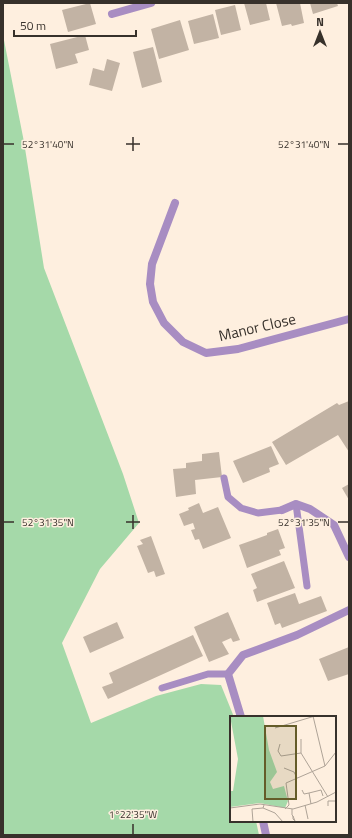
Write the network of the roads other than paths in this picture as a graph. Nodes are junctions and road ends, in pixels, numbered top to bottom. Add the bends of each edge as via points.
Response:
1 (151, 3) edge
2 (112, 14) dead end
3 (175, 203) dead end
4 (349, 319) edge
5 (224, 478) dead end
6 (296, 504) junction
7 (282, 510) joint
8 (349, 558) edge
9 (307, 586) dead end
10 (349, 610) edge
11 (228, 674) junction
12 (162, 688) dead end
13 (242, 716) edge
14 (263, 822) edge
15 (266, 835) edge

1 - 2 street
3 - 4 street, Manor Close via 152,264 150,284 153,302 164,323 183,342 206,352 238,349
5 - 7 lane via 228,497 241,508 258,513
6 - 7 street
6 - 8 street via 334,525
6 - 9 lane
10 - 11 street via 297,635 243,655
11 - 12 lane via 208,674
11 - 13 street
14 - 15 street

